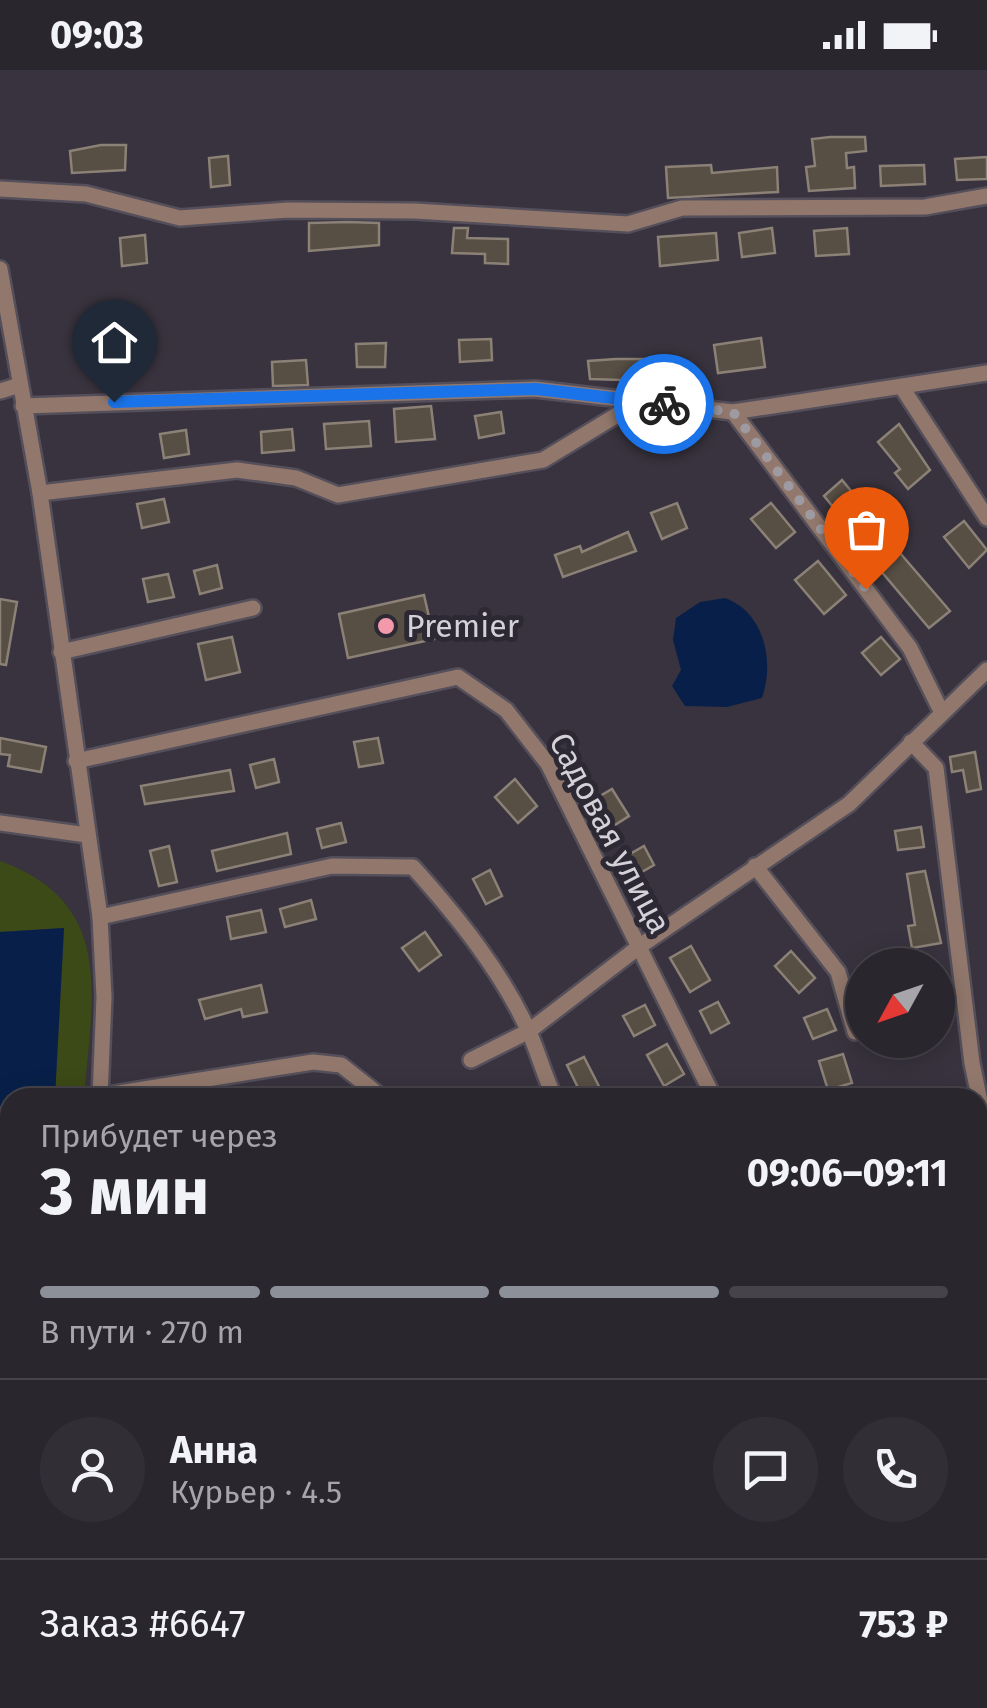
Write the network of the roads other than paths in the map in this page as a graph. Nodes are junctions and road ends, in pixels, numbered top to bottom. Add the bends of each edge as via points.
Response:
1 (0, 189) edge
2 (987, 196) edge
3 (0, 268) edge
4 (987, 373) edge
5 (20, 385) junction
6 (902, 389) junction
7 (0, 391) edge
8 (640, 401) junction
9 (30, 405) junction
10 (733, 412) junction
11 (40, 493) junction
12 (987, 518) edge
13 (253, 608) dead end
14 (62, 652) junction
15 (987, 670) edge
16 (940, 711) junction
17 (911, 742) junction
18 (76, 761) junction
19 (0, 823) edge
20 (88, 835) junction
21 (755, 866) junction
22 (100, 918) junction
23 (640, 946) junction
24 (845, 997) edge
25 (529, 1031) junction
26 (471, 1060) dead end
27 (100, 1088) edge
28 (158, 1088) edge
29 (370, 1088) edge
30 (551, 1088) edge
31 (709, 1088) edge
32 (977, 1088) edge

1 - 2 street via 86,194 180,218 288,210 628,224 682,208 925,207
3 - 5 street
4 - 6 street
5 - 7 street
5 - 9 street
6 - 10 street
6 - 12 street
8 - 9 street via 536,389
8 - 10 street
8 - 11 street via 543,460 338,495 296,478 238,470
9 - 11 street
10 - 16 street via 910,648
11 - 14 street
13 - 14 street
14 - 18 street
15 - 16 street
16 - 17 street
17 - 21 street via 848,804
17 - 32 street via 936,768
18 - 20 street
18 - 23 street, Садовая улица via 458,678 506,710 548,764
19 - 20 street
20 - 22 street
21 - 23 street
21 - 24 street via 838,972
22 - 25 street via 332,866 413,867 457,917
22 - 27 street
23 - 25 street
23 - 31 street, Садовая улица
25 - 26 street
25 - 30 street
28 - 29 street via 313,1062 341,1065

